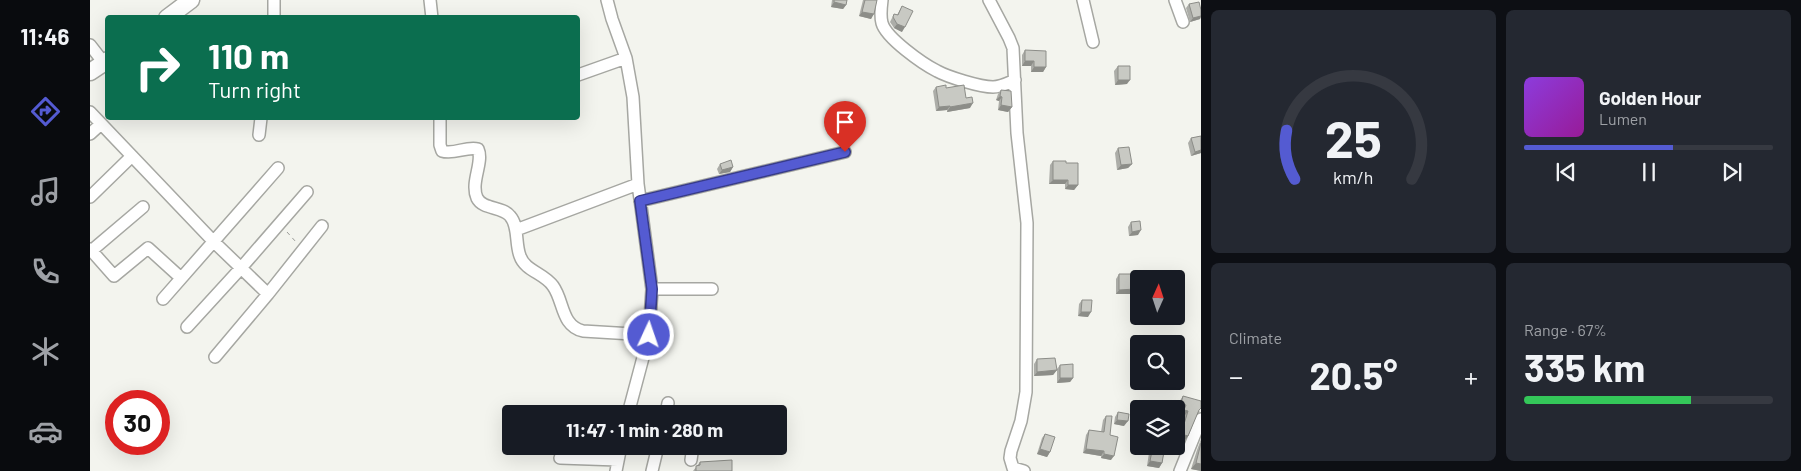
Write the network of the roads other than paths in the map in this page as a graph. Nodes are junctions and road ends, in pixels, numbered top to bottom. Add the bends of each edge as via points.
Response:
1 (191, 0) edge
2 (274, 0) edge
3 (430, 0) edge
4 (607, 0) edge
5 (882, 0) edge
6 (989, 0) edge
7 (1083, 0) edge
8 (1175, 0) edge
9 (171, 15) edge
10 (274, 15) edge
11 (432, 15) edge
12 (1183, 22) dead end
13 (1093, 42) dead end
14 (90, 45) edge
15 (626, 58) junction
16 (100, 65) edge
17 (580, 74) edge
18 (1015, 80) junction
19 (90, 112) edge
20 (261, 120) edge
21 (440, 120) edge
22 (102, 124) junction
23 (90, 134) edge
24 (259, 135) dead end
25 (845, 152) dead end
26 (132, 156) junction
27 (278, 168) dead end
28 (638, 184) junction
29 (308, 192) dead end
30 (90, 197) edge
31 (640, 201) junction
32 (143, 207) dead end
33 (322, 226) dead end
34 (516, 230) junction
35 (214, 242) junction
36 (90, 250) edge
37 (241, 268) junction
38 (181, 278) junction
39 (652, 289) junction
40 (712, 289) dead end
41 (268, 294) junction
42 (163, 299) dead end
43 (186, 327) dead end
44 (649, 335) junction
45 (216, 357) dead end
46 (630, 405) edge
47 (1201, 419) edge
48 (656, 455) edge
49 (692, 455) edge
50 (560, 458) dead end
51 (691, 460) dead end
52 (617, 465) edge
53 (652, 471) edge
54 (1024, 471) edge
55 (1180, 471) edge

1 - 9 highway
2 - 10 street
3 - 11 street
4 - 15 street
5 - 18 street via 880,14 889,35 935,71 992,87
6 - 18 street via 1013,48
7 - 13 street
8 - 12 street
14 - 16 street
15 - 17 street
15 - 28 street via 633,97
18 - 54 street via 1027,222 1026,392 1010,458 1013,468
19 - 22 street
20 - 24 street
21 - 34 street via 442,151 478,149 475,182 478,200 510,216
22 - 23 street
22 - 26 street
25 - 31 street
26 - 30 street
26 - 35 street
27 - 35 street
28 - 31 street
28 - 34 street
29 - 37 street
31 - 39 street
32 - 36 street
33 - 41 street
34 - 44 street via 523,264 553,286 573,327 583,331
35 - 37 street
35 - 38 street
36 - 38 street via 114,276 148,248
37 - 41 street
37 - 43 street
38 - 42 street
39 - 40 street
39 - 44 street
41 - 45 street
44 - 46 street
47 - 55 street
48 - 53 street
49 - 51 street
50 - 52 street

